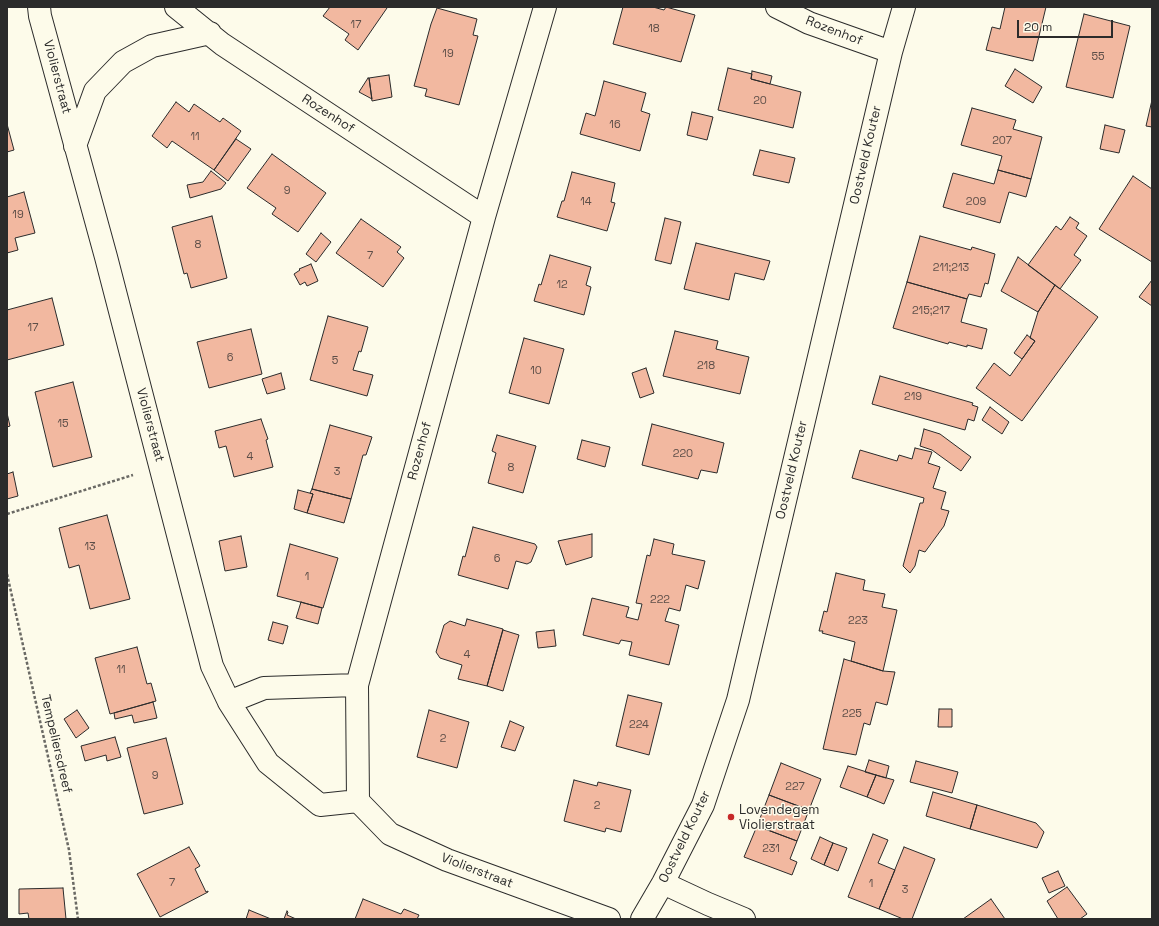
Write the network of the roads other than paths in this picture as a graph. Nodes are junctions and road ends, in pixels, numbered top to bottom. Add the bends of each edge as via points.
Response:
1 (39, 7) edge
2 (176, 7) edge
3 (545, 7) edge
4 (778, 7) edge
5 (904, 7) edge
6 (210, 33) junction
7 (891, 52) junction
8 (75, 146) junction
9 (484, 217) junction
10 (357, 685) junction
11 (229, 702) junction
12 (358, 800) junction
13 (663, 883) junction
14 (609, 919) edge
15 (642, 919) edge
16 (744, 919) edge

1 - 8 street, Violierstraat
2 - 6 street, Rozenhof
3 - 9 street, Rozenhof
4 - 7 street, Rozenhof via 809,23
5 - 7 street, Oostveld Kouter
6 - 8 street, Violierstraat via 152,46 123,62 95,91
6 - 9 street, Rozenhof via 222,44
7 - 13 street, Oostveld Kouter via 738,700 702,805
8 - 11 street, Violierstraat via 212,666
9 - 10 street, Rozenhof
10 - 11 street via 264,688
10 - 12 street, Rozenhof
11 - 12 street, Violierstraat via 268,763 320,805
12 - 14 street, Violierstraat via 390,834 447,860
13 - 15 street, Oostveld Kouter
13 - 16 street

